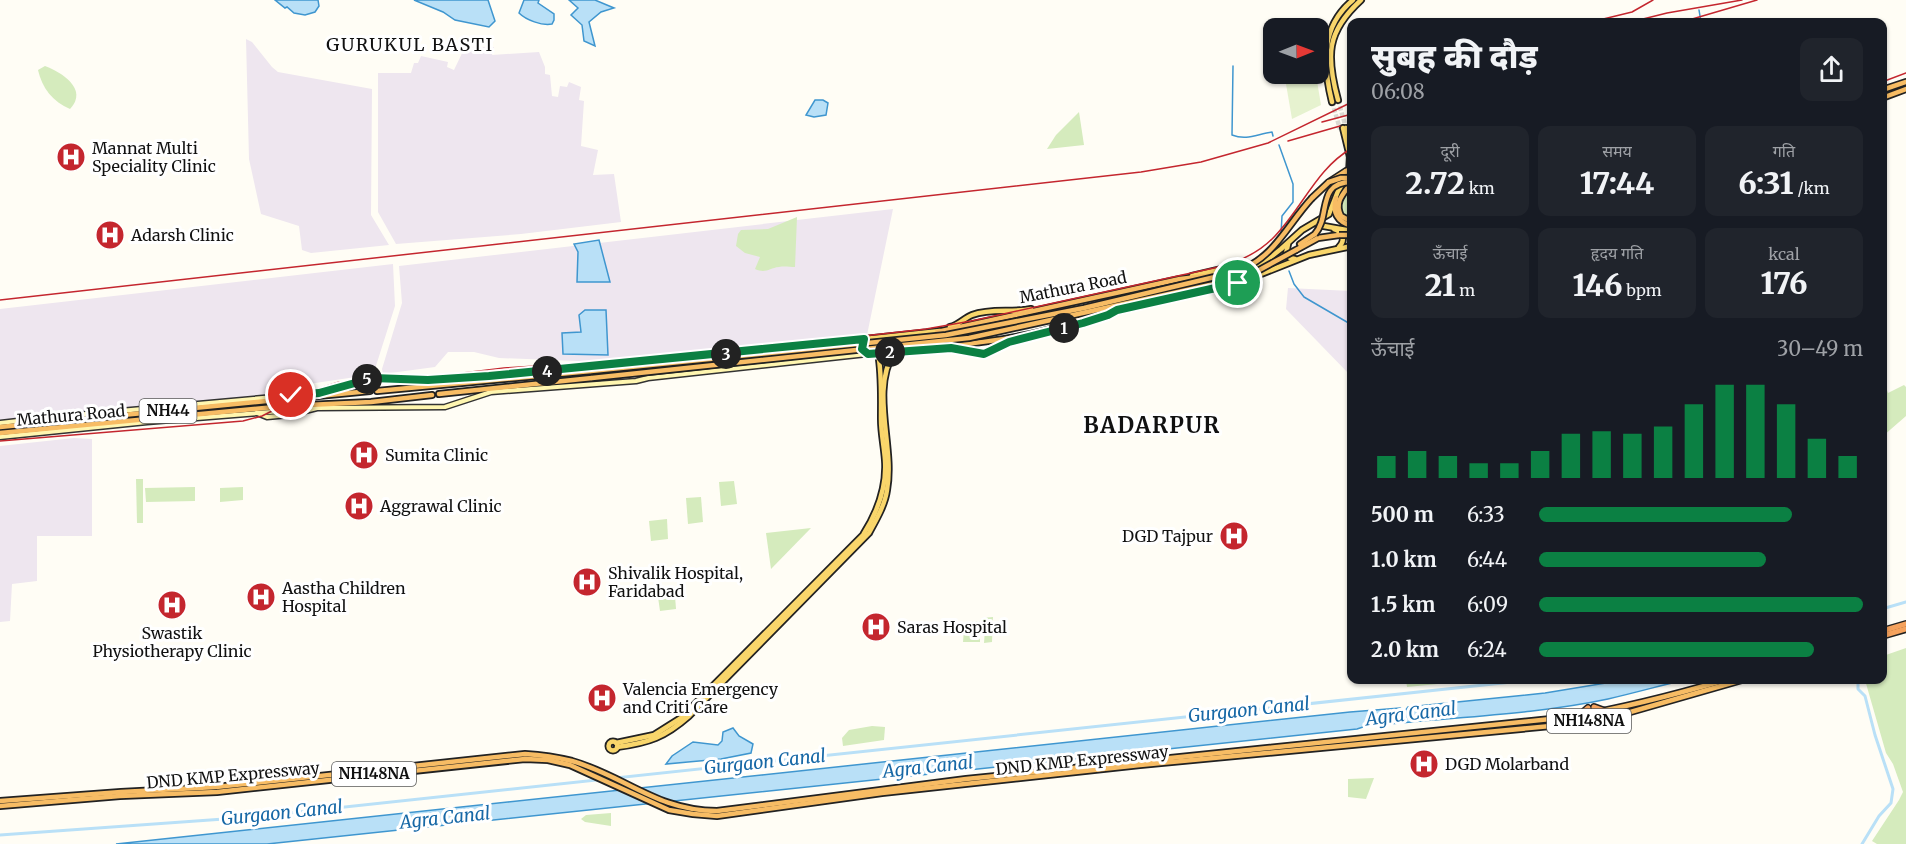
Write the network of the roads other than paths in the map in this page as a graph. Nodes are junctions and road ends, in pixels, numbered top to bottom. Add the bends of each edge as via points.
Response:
1 (1353, 0) edge
2 (1361, 0) edge
3 (1906, 82) edge
4 (1887, 88) edge
5 (1906, 89) edge
6 (1887, 96) edge
7 (1347, 172) edge
8 (1347, 176) edge
9 (1347, 179) edge
10 (1347, 180) edge
11 (1329, 182) junction
12 (1347, 182) edge
13 (1347, 187) edge
14 (1338, 198) junction
15 (1347, 220) edge
16 (1347, 222) edge
17 (1312, 224) junction
18 (1323, 225) junction
19 (1347, 230) edge
20 (1347, 235) edge
21 (1288, 243) junction
22 (1347, 247) edge
23 (1336, 249) junction
24 (1298, 259) junction
25 (1278, 260) junction
26 (1236, 266) junction
27 (1221, 275) junction
28 (1241, 282) junction
29 (1104, 308) junction
30 (967, 326) junction
31 (937, 332) junction
32 (912, 334) junction
33 (864, 339) junction
34 (915, 342) junction
35 (913, 350) junction
36 (894, 352) junction
37 (878, 353) junction
38 (868, 354) junction
39 (629, 363) junction
40 (604, 365) junction
41 (628, 382) junction
42 (606, 383) junction
43 (370, 391) dead end
44 (377, 391) dead end
45 (319, 393) junction
46 (439, 394) dead end
47 (432, 395) dead end
48 (313, 398) junction
49 (305, 405) junction
50 (257, 413) junction
51 (206, 414) junction
52 (225, 416) junction
53 (0, 425) edge
54 (31, 427) junction
55 (0, 435) edge
56 (1906, 624) edge
57 (1906, 629) edge
58 (1887, 630) edge
59 (1887, 635) edge
60 (722, 679) junction
61 (1712, 684) edge
62 (1729, 684) edge
63 (1605, 711) junction
64 (1580, 715) junction
65 (1607, 718) junction
66 (1581, 722) junction
67 (1601, 724) dead end
68 (1588, 726) dead end
69 (1431, 736) junction
70 (617, 745) dead end
71 (1209, 756) junction
72 (217, 789) junction
73 (820, 800) junction
74 (0, 801) edge
75 (0, 806) edge

1 - 2 main road via 1338,16 1326,48 1326,71 1336,101 1330,61 1336,29
3 - 4 highway
5 - 6 highway
7 - 11 highway, Mathura Road, bridge
8 - 14 main road
9 - 14 main road
10 - 11 highway, bridge
11 - 27 highway, Mathura Road, bridge via 1305,205 1267,255 1247,268
12 - 25 highway, bridge via 1332,189 1318,231
13 - 14 highway
14 - 15 highway via 1340,214
14 - 16 highway via 1334,205 1336,214
14 - 17 main road via 1327,216
17 - 18 main road
17 - 21 main road
18 - 19 main road
18 - 23 main road via 1342,234
20 - 25 highway, Mathura Road, bridge via 1318,238
21 - 24 main road via 1287,256
21 - 26 main road, Mathura Road via 1252,270
22 - 23 main road
23 - 24 main road
24 - 28 main road
25 - 29 highway, Mathura Road, bridge via 1245,277
26 - 28 main road via 1231,277
26 - 31 main road, Mathura Road via 1028,310 1003,309 970,315 956,326
27 - 30 highway, bridge via 1193,277
27 - 44 highway, Mathura Road, bridge via 1084,308 946,335
28 - 35 main road via 1117,310 1009,342 984,354 951,348
29 - 35 highway, bridge via 1066,325 1010,338
29 - 46 highway, Mathura Road, bridge via 947,342
30 - 31 highway
30 - 34 main road via 971,332 968,337
31 - 32 main road, Mathura Road
32 - 33 main road, Mathura Road
32 - 34 main road
33 - 38 main road via 862,349
33 - 39 main road, Mathura Road
34 - 35 main road
35 - 36 main road
36 - 37 main road
36 - 60 main road via 885,372 888,483 874,524 865,539
37 - 38 main road
37 - 60 main road via 885,463 884,483 870,523 863,535
38 - 41 main road
39 - 40 main road, Mathura Road
39 - 41 main road via 637,372
40 - 42 main road via 598,368 597,375 599,381
40 - 45 main road, Mathura Road via 428,380 373,378
41 - 42 main road
42 - 50 main road via 483,393 445,407 317,408 267,417
43 - 48 highway, Mathura Road / NH44
45 - 48 main road, Mathura Road
45 - 54 main road via 62,416
47 - 49 highway, Mathura Road / NH44
48 - 54 highway, Mathura Road / NH44
49 - 50 main road via 291,411
49 - 51 highway, Mathura Road / NH44
50 - 52 main road
51 - 52 highway
51 - 54 highway, Mathura Road / NH44 via 50,429
52 - 54 main road
53 - 54 highway, Mathura Road / NH44
54 - 55 highway, Mathura Road / NH44
56 - 58 highway
57 - 59 highway
60 - 70 main road via 689,716 665,735 646,743
61 - 63 highway, DND KMP Expressway / NH148NA
62 - 65 highway, DND KMP Expressway / NH148NA
63 - 64 highway, DND KMP Expressway / NH148NA
63 - 64 highway via 1591,708
64 - 69 highway, DND KMP Expressway / NH148NA
65 - 66 highway, DND KMP Expressway / NH148NA
65 - 67 highway
66 - 68 highway
66 - 69 highway, DND KMP Expressway / NH148NA
69 - 71 highway, DND KMP Expressway / NH148NA
71 - 73 highway, DND KMP Expressway / NH148NA
71 - 73 highway, DND KMP Expressway / NH148NA via 1119,760
72 - 73 highway, DND KMP Expressway / NH148NA via 525,754 573,761 671,805 693,810
72 - 74 highway, DND KMP Expressway / NH148NA
72 - 75 highway, DND KMP Expressway / NH148NA

